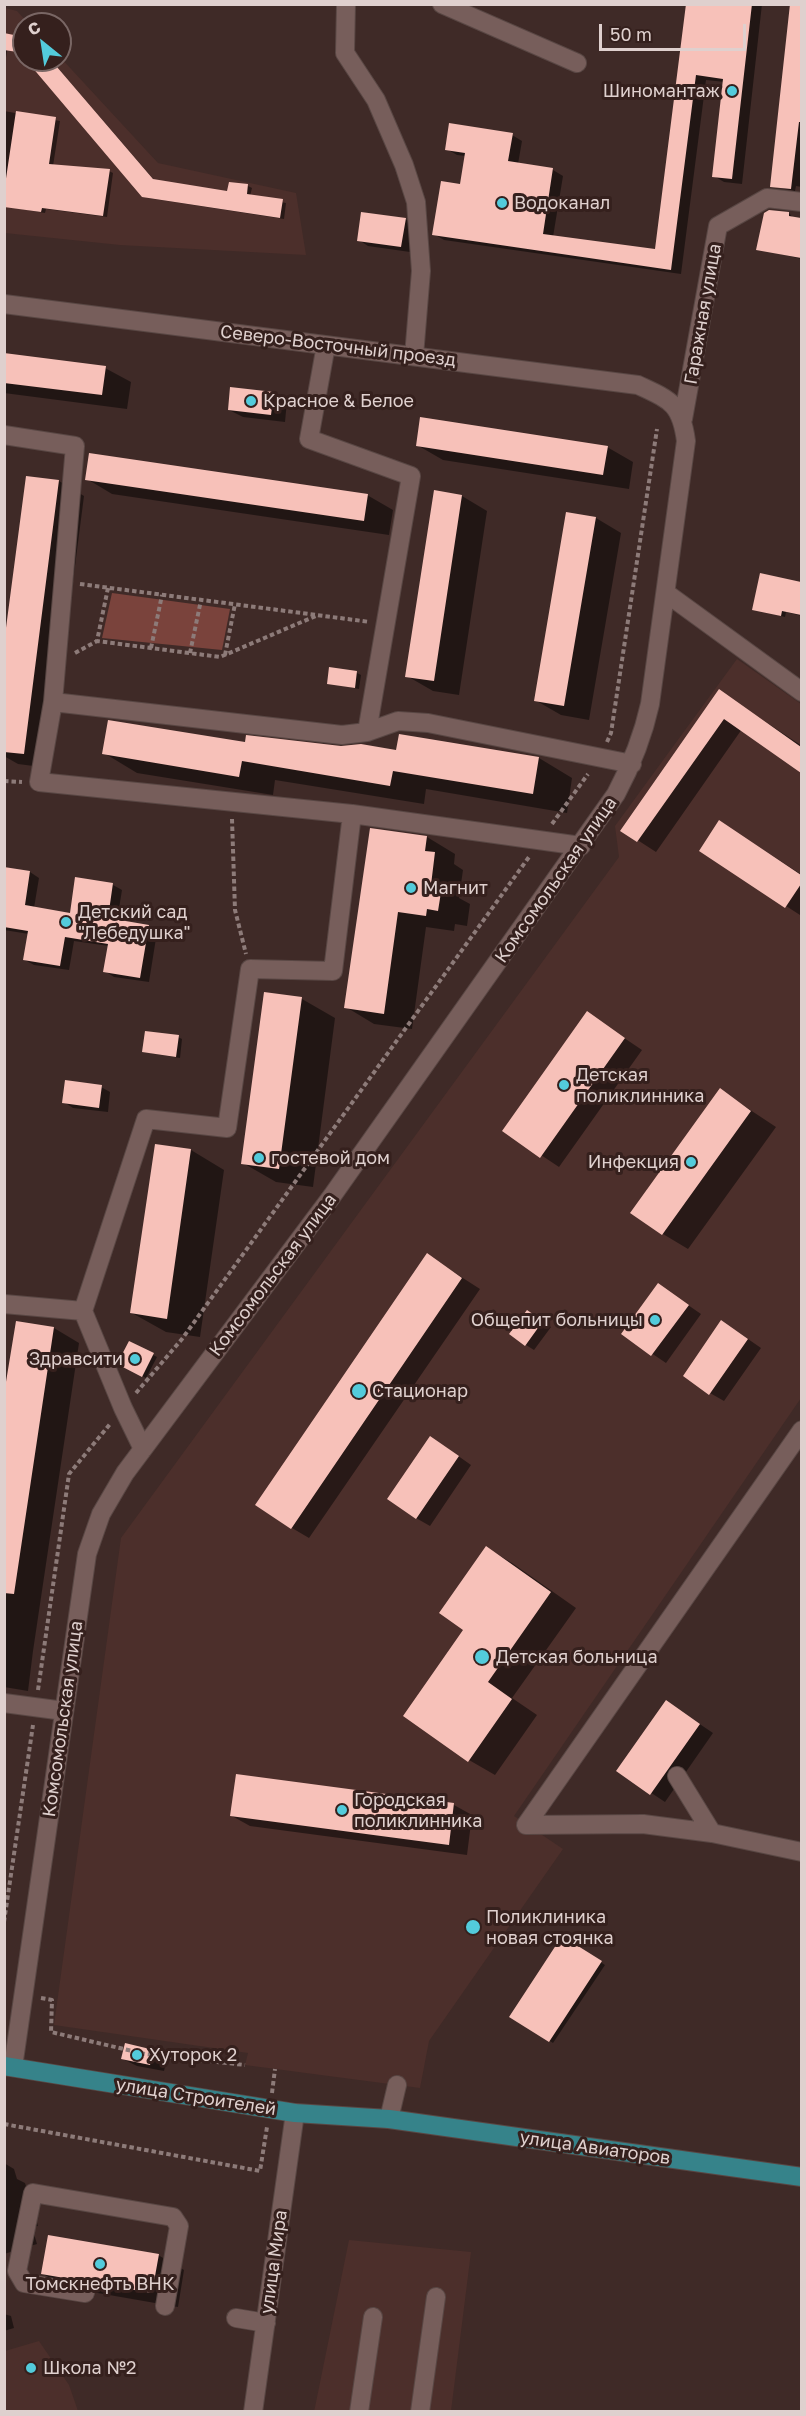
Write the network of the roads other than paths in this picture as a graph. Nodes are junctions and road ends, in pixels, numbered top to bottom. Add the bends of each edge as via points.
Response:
1 (346, 4) edge
2 (442, 4) edge
3 (577, 63) dead end
4 (801, 202) edge
5 (4, 304) edge
6 (326, 345) junction
7 (414, 356) junction
8 (683, 419) junction
9 (4, 435) edge
10 (666, 593) junction
11 (801, 692) edge
12 (53, 702) junction
13 (367, 732) junction
14 (632, 764) junction
15 (352, 814) junction
16 (581, 846) junction
17 (4, 1304) edge
18 (83, 1311) junction
19 (801, 1430) edge
20 (143, 1449) junction
21 (4, 1703) edge
22 (64, 1711) junction
23 (677, 1776) dead end
24 (712, 1833) junction
25 (801, 1852) edge
26 (9, 2067) edge
27 (397, 2085) dead end
28 (295, 2113) junction
29 (389, 2119) junction
30 (801, 2177) edge
31 (85, 2293) dead end
32 (436, 2297) dead end
33 (165, 2307) dead end
34 (373, 2317) dead end
35 (236, 2318) dead end
36 (266, 2323) junction
37 (253, 2412) edge
38 (359, 2412) edge
39 (420, 2412) edge

1 - 7 street via 345,53 376,100 416,202 421,271
2 - 3 street
4 - 8 street, Гаражная улица via 767,198 718,226
5 - 6 street, Северо-Восточный проезд
6 - 7 street, Северо-Восточный проезд
6 - 13 street via 309,439 411,476
7 - 8 street, Северо-Восточный проезд via 638,385 669,399
8 - 10 street, Комсомольская улица via 686,441
9 - 12 street via 75,446
10 - 11 street
10 - 14 street, Комсомольская улица via 650,704
12 - 13 street via 342,735
12 - 15 street via 39,782
13 - 14 street via 398,721 428,723
14 - 16 street, Комсомольская улица
15 - 16 street
15 - 18 street via 333,971 250,969 227,1128 146,1119
16 - 20 street, Комсомольская улица via 332,1196
17 - 18 street
18 - 20 street
19 - 24 street via 526,1825 644,1824
20 - 22 street, Комсомольская улица via 101,1514 87,1554
21 - 22 street
22 - 26 street, Комсомольская улица
23 - 24 street
24 - 25 street
26 - 28 main road, улица Строителей
27 - 29 street
28 - 29 main road, улица Строителей
28 - 36 street, улица Мира
29 - 30 main road, улица Авиаторов
31 - 33 street via 24,2283 17,2271 33,2193 173,2217 179,2226
32 - 39 street
34 - 38 street
35 - 36 street
36 - 37 street, улица Мира

